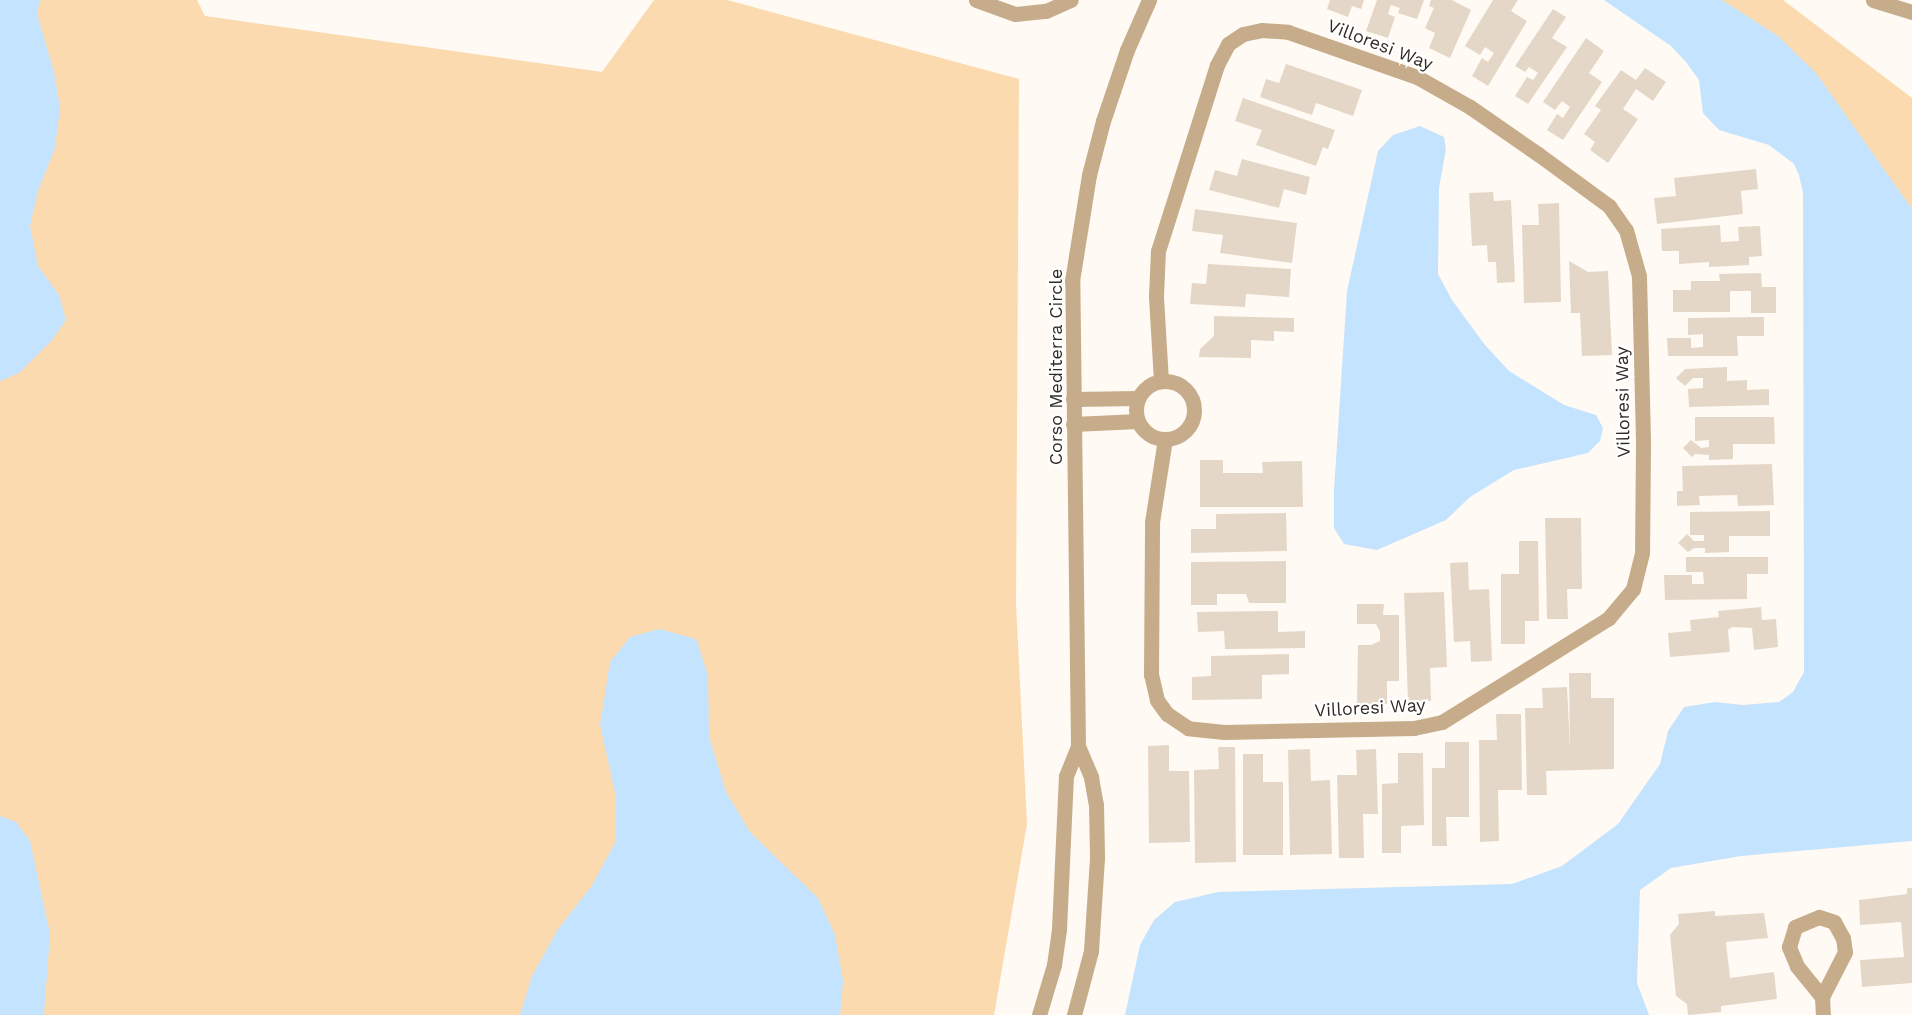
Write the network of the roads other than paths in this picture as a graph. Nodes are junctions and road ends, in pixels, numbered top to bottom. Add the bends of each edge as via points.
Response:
1 (976, 0) edge
2 (1070, 0) edge
3 (1149, 0) edge
4 (1872, 0) edge
5 (1912, 12) edge
6 (1161, 381) junction
7 (1138, 398) junction
8 (1073, 399) junction
9 (1138, 421) junction
10 (1073, 424) junction
11 (1165, 439) junction
12 (1078, 746) junction
13 (1822, 997) junction
14 (1039, 1015) edge
15 (1074, 1015) edge
16 (1823, 1015) edge

1 - 2 street via 1015,14 1032,14
3 - 8 street, Corso Mediterra Circle via 1127,50 1089,175 1072,281
4 - 5 street
6 - 7 street via 1147,386
6 - 11 street via 1175,382 1184,387 1194,405 1191,424 1185,431
6 - 11 street, Villoresi Way via 1156,296 1158,251 1217,65 1228,44 1252,32 1288,32 1418,77 1470,107 1538,154 1608,206 1626,230 1639,276 1643,444 1642,553 1633,589 1609,618 1442,722 1414,728 1224,732 1188,728 1167,714 1157,700 1151,675 1152,531
7 - 8 street
7 - 9 street
8 - 10 street, Corso Mediterra Circle
9 - 10 street
9 - 11 street via 1149,434
10 - 12 street, Corso Mediterra Circle
12 - 14 street, Corso Mediterra Circle via 1066,776 1059,928 1054,965
12 - 15 street, Corso Mediterra Circle via 1091,777 1096,804 1097,858 1091,951
13 - 13 street via 1845,952 1843,938 1834,922 1819,917 1795,926 1789,947 1798,966
13 - 16 street

